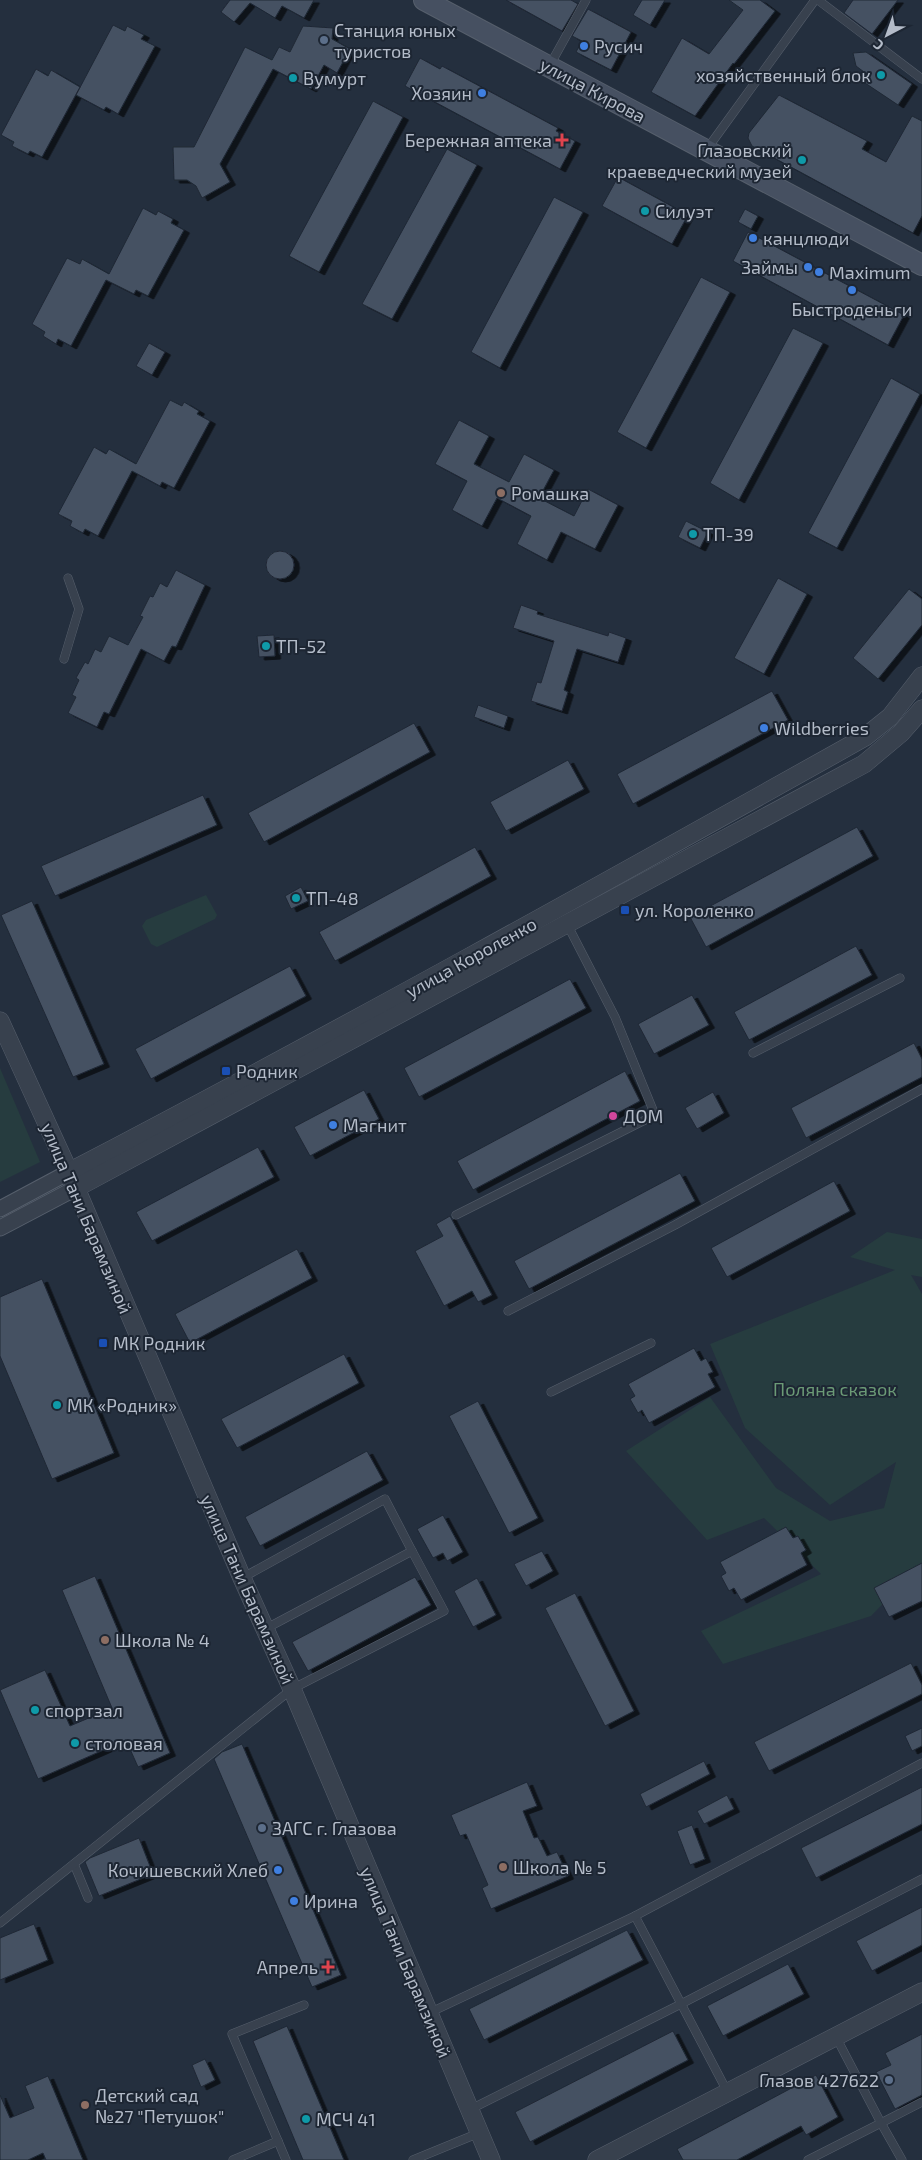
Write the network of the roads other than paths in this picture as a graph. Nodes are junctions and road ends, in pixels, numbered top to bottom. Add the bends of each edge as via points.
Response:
1 (424, 0) edge
2 (586, 0) edge
3 (817, 0) edge
4 (549, 67) junction
5 (922, 79) edge
6 (706, 150) junction
7 (922, 265) edge
8 (68, 578) dead end
9 (64, 659) dead end
10 (922, 676) edge
11 (922, 709) edge
12 (563, 916) junction
13 (900, 978) dead end
14 (0, 1021) edge
15 (753, 1053) dead end
16 (922, 1088) edge
17 (69, 1172) junction
18 (76, 1188) junction
19 (0, 1209) edge
20 (456, 1215) dead end
21 (0, 1228) edge
22 (508, 1311) dead end
23 (651, 1343) dead end
24 (550, 1392) dead end
25 (412, 1550) junction
26 (242, 1578) junction
27 (265, 1629) junction
28 (292, 1689) junction
29 (922, 1763) edge
30 (74, 1864) junction
31 (922, 1879) edge
32 (88, 1898) dead end
33 (634, 1916) junction
34 (0, 1923) edge
35 (922, 1992) edge
36 (681, 2004) junction
37 (304, 2005) dead end
38 (428, 2014) junction
39 (836, 2037) junction
40 (728, 2093) junction
41 (922, 2102) edge
42 (469, 2110) junction
43 (881, 2123) junction
44 (479, 2133) junction
45 (278, 2141) junction
46 (233, 2160) edge
47 (286, 2160) edge
48 (413, 2160) edge
49 (491, 2160) edge
50 (597, 2160) edge
51 (808, 2160) edge
52 (902, 2160) edge

1 - 4 main road, улица Кирова
2 - 4 lane
3 - 5 lane
3 - 6 lane
4 - 6 main road, улица Кирова
6 - 7 main road, улица Кирова
8 - 9 lane via 79,609
10 - 12 street, улица Короленко via 890,716 865,737
11 - 12 street, улица Короленко via 901,733 864,764
12 - 17 street, улица Короленко via 335,1031
12 - 18 street, улица Короленко
12 - 20 lane via 615,1017 655,1115
13 - 15 lane
14 - 17 street, улица Тани Барамзиной
16 - 22 lane via 675,1225
17 - 18 street, улица Тани Барамзиной
17 - 19 street, улица Короленко
18 - 21 street, улица Короленко
18 - 26 street, улица Тани Барамзиной
23 - 24 lane
25 - 26 lane via 385,1499
25 - 27 lane
25 - 28 lane via 444,1610
26 - 27 street, улица Тани Барамзиной
27 - 28 street, улица Тани Барамзиной
28 - 30 lane
28 - 38 street, улица Тани Барамзиной
29 - 33 lane
30 - 32 lane
30 - 34 lane
31 - 36 lane
33 - 36 lane
33 - 38 lane
35 - 39 street
36 - 40 lane
36 - 42 lane
37 - 45 lane via 232,2034
38 - 42 street, улица Тани Барамзиной
39 - 40 street
39 - 43 lane
40 - 50 street
41 - 43 lane
42 - 44 street, улица Тани Барамзиной
43 - 51 lane
43 - 52 lane
44 - 48 lane
44 - 49 street, улица Тани Барамзиной
45 - 46 lane
45 - 47 lane

